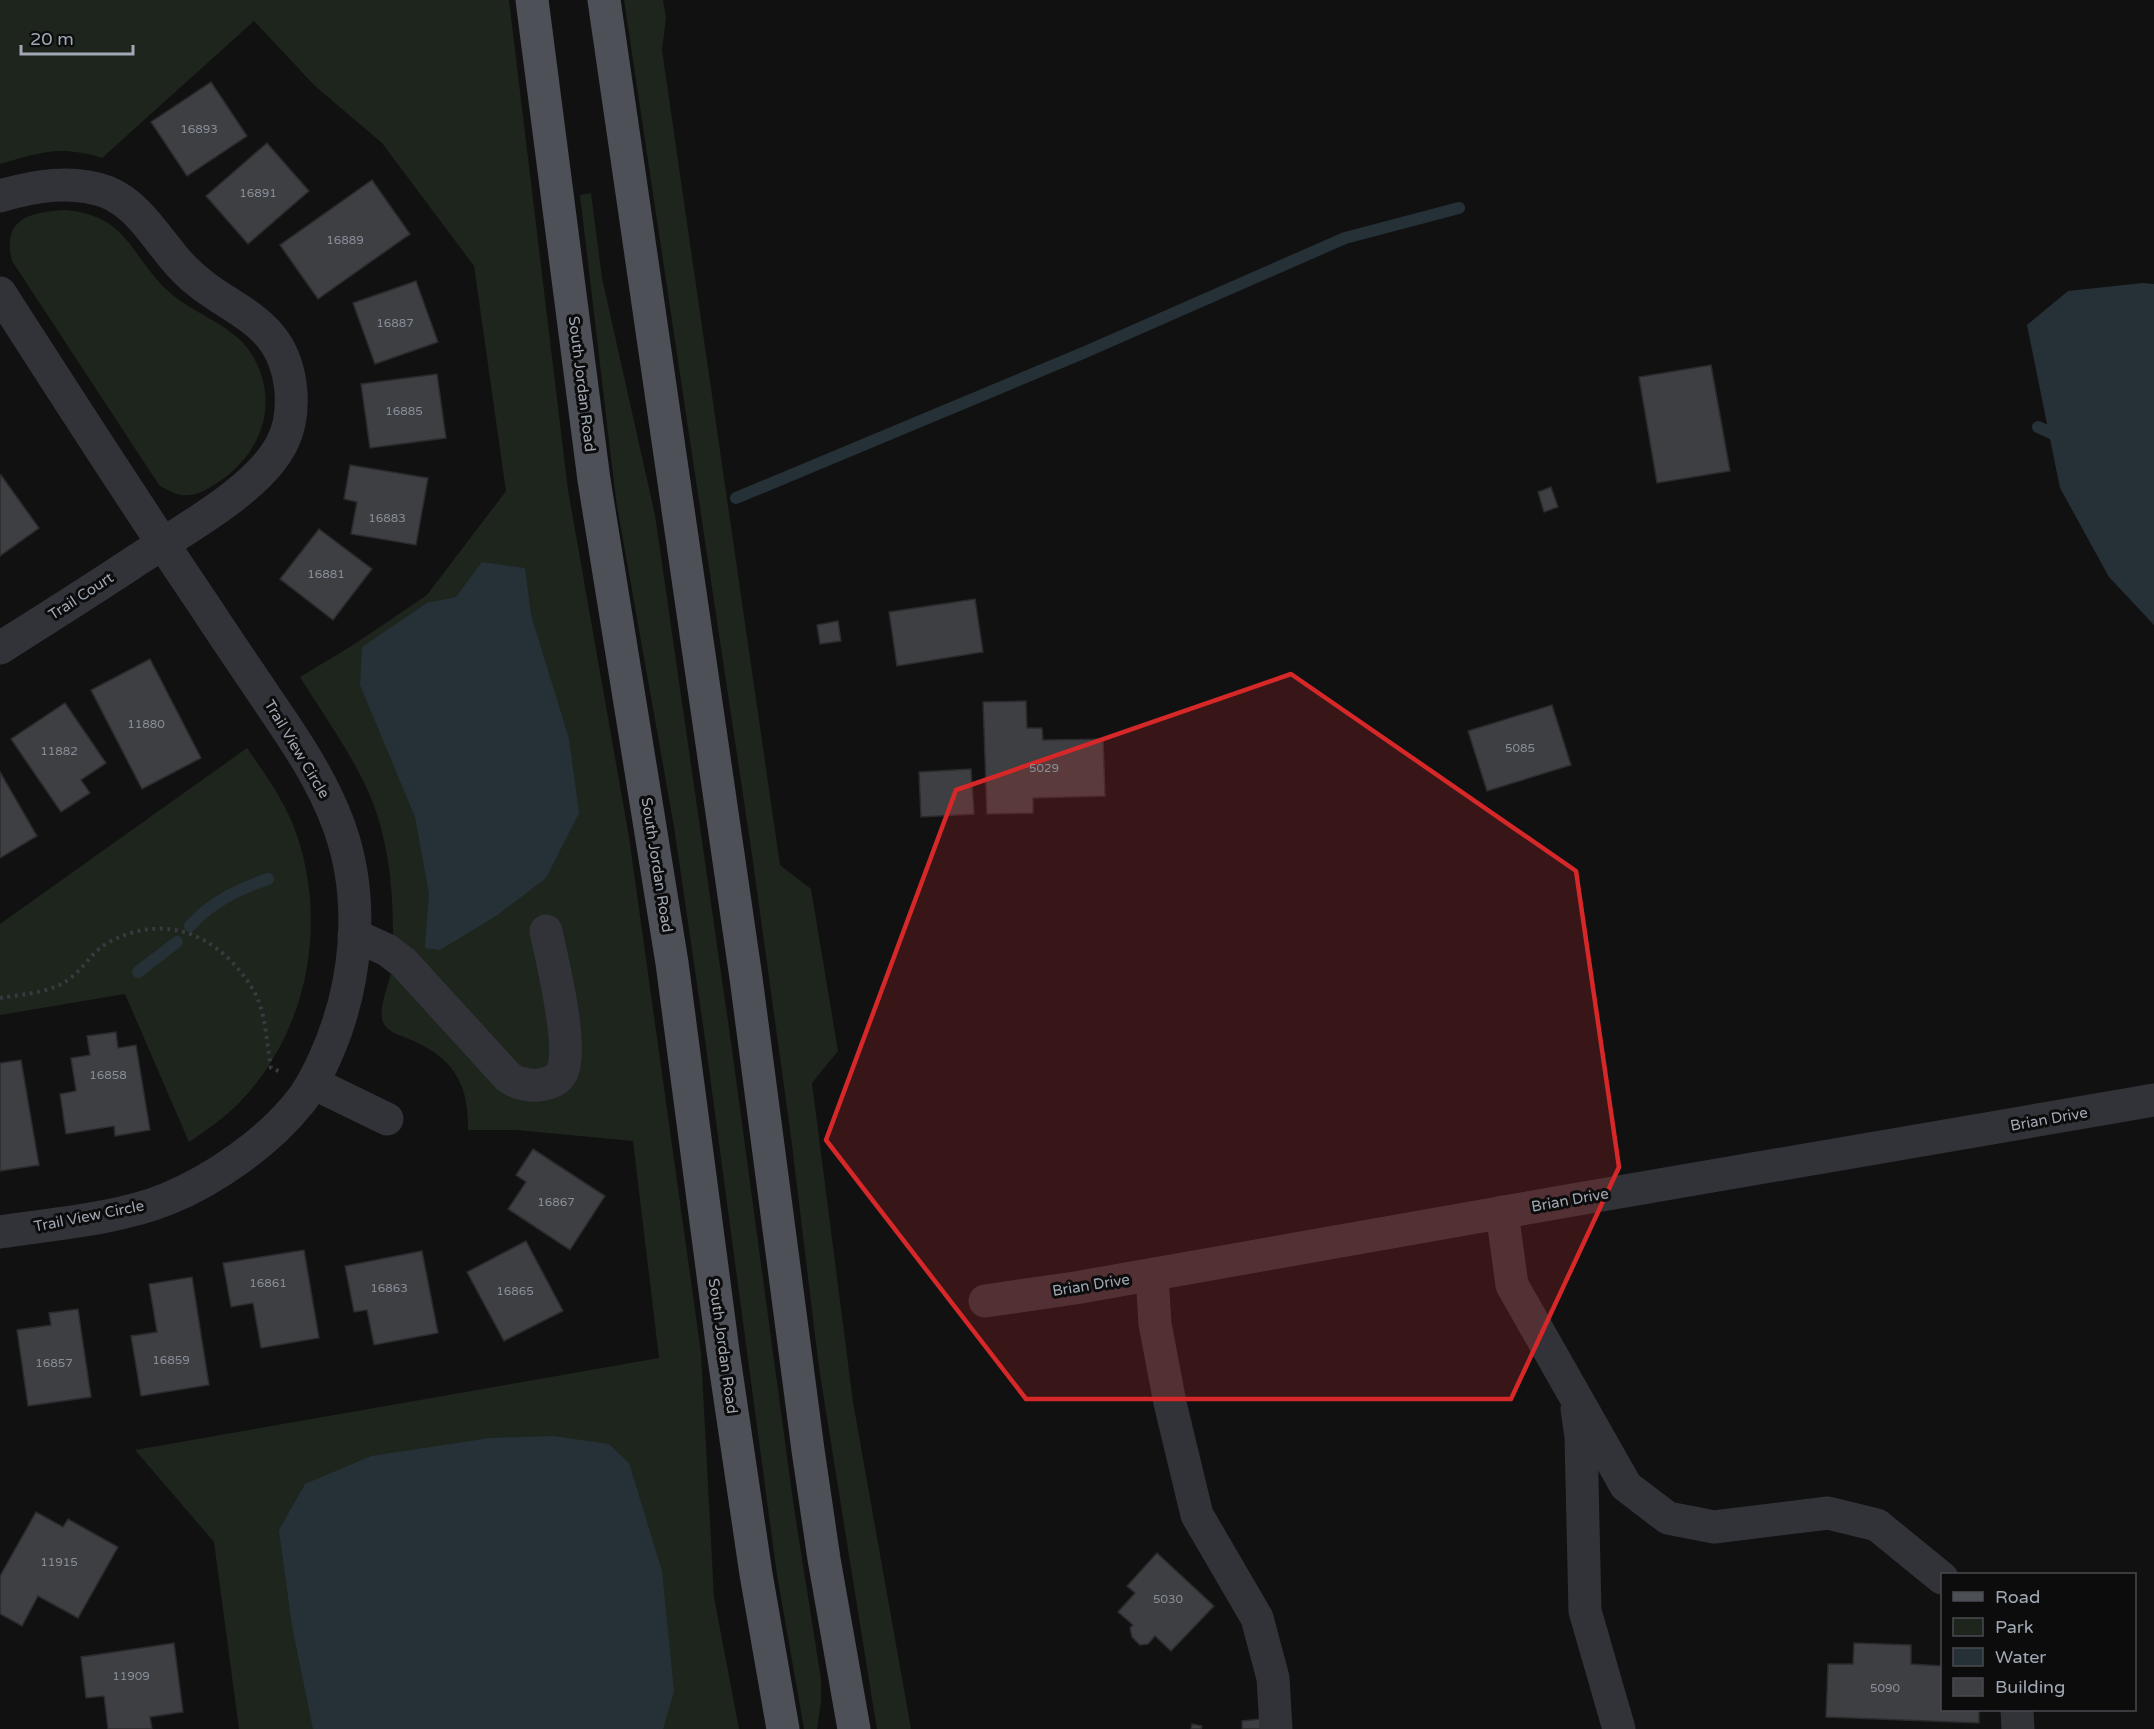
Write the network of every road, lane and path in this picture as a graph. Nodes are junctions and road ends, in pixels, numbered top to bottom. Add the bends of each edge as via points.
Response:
1 (532, 0) edge
2 (604, 0) edge
3 (0, 196) edge
4 (0, 293) edge
5 (162, 544) junction
6 (0, 648) edge
7 (546, 931) dead end
8 (354, 935) junction
9 (0, 998) edge
10 (313, 1083) junction
11 (2154, 1100) edge
12 (387, 1119) dead end
13 (1502, 1212) junction
14 (0, 1232) edge
15 (1152, 1275) junction
16 (985, 1301) dead end
17 (1576, 1398) junction
18 (1941, 1577) edge
19 (2017, 1711) edge
20 (783, 1729) edge
21 (854, 1729) edge
22 (1276, 1729) edge
23 (1619, 1729) edge
24 (2018, 1729) edge

1 - 20 main road, South Jordan Road via 594,480 672,963 723,1352
2 - 21 main road via 744,966 808,1450
3 - 5 street via 39,187 73,185 120,198 197,281 260,324 286,365 291,397 289,424 276,454 251,483
4 - 5 street, Trail View Circle
5 - 6 street, Trail Court
5 - 8 street, Trail View Circle via 302,751 329,801 348,854 355,907
7 - 8 street via 564,1019 564,1055 562,1072 554,1081 539,1085 508,1077 405,963
8 - 10 street, Trail View Circle via 340,1021
9 - 10 path via 61,985 101,947 128,934 159,928 182,931 202,938 243,974 258,999 271,1068
10 - 12 street
10 - 14 street, Trail View Circle via 300,1103 253,1146 221,1171 170,1198 114,1214
11 - 13 street, Brian Drive
13 - 15 street, Brian Drive
13 - 17 street via 1512,1285
15 - 16 street, Brian Drive
15 - 22 street via 1157,1335 1197,1515 1257,1618 1273,1678
17 - 18 street via 1626,1486 1668,1518 1714,1527 1828,1513 1877,1525
17 - 23 street via 1581,1437 1585,1611
19 - 24 street

